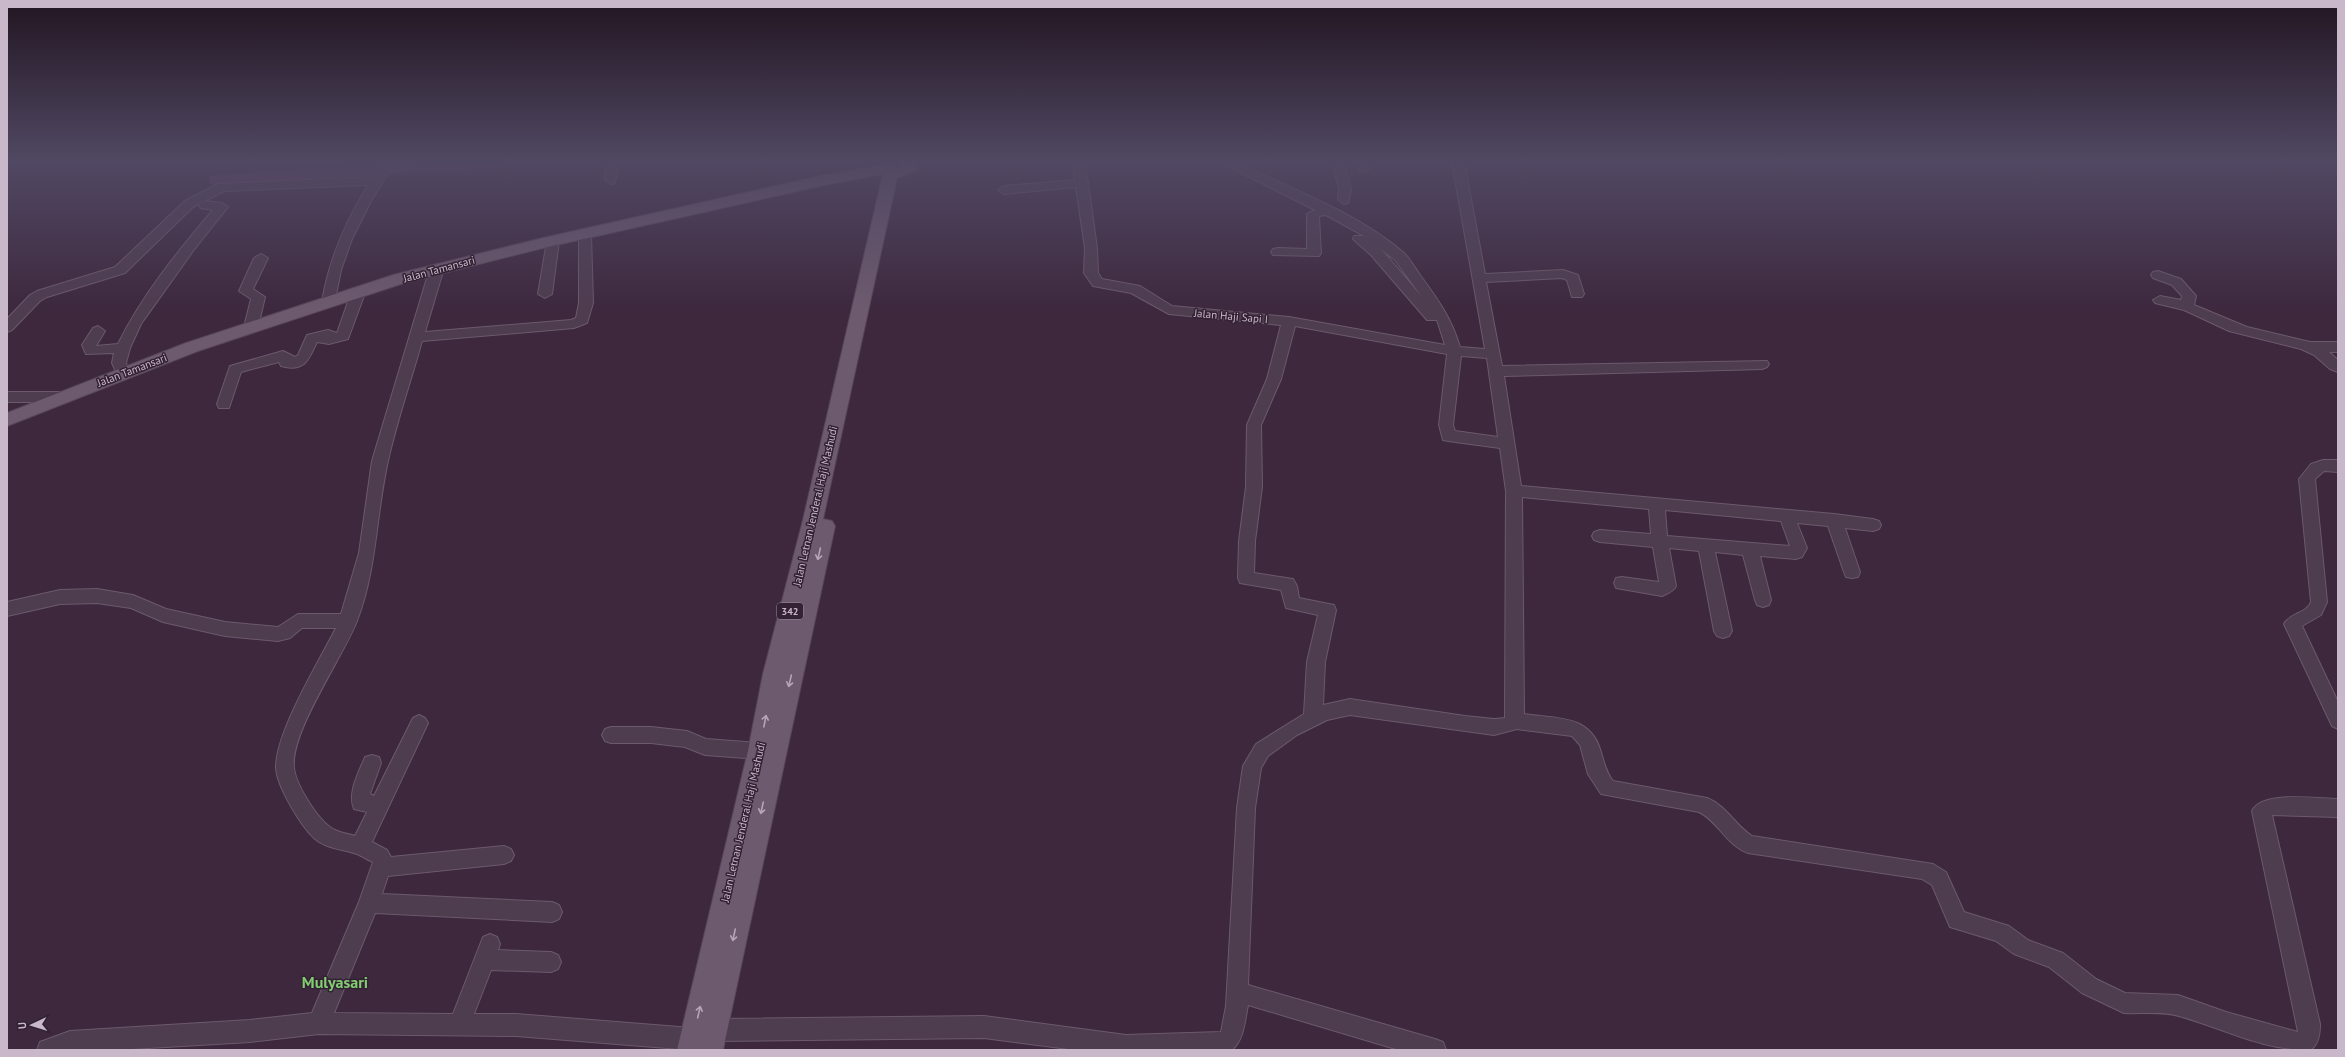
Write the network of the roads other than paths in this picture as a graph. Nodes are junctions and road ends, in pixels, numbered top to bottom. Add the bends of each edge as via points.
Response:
1 (181, 211) edge
2 (218, 211) edge
3 (363, 211) edge
4 (686, 211) edge
5 (887, 211) edge
6 (1085, 211) edge
7 (1308, 211) edge
8 (1325, 211) edge
9 (1327, 211) edge
10 (1467, 211) edge
11 (1313, 214) junction
12 (585, 234) junction
13 (553, 241) junction
14 (1278, 252) dead end
15 (261, 258) dead end
16 (437, 268) junction
17 (2158, 275) dead end
18 (1479, 278) junction
19 (358, 293) junction
20 (545, 294) dead end
21 (1577, 294) dead end
22 (2160, 300) dead end
23 (329, 302) junction
24 (2187, 305) junction
25 (1289, 321) junction
26 (7, 327) edge
27 (251, 327) junction
28 (98, 332) dead end
29 (418, 337) junction
30 (2307, 347) junction
31 (2338, 347) edge
32 (123, 348) junction
33 (1450, 349) junction
34 (1494, 362) junction
35 (1762, 364) dead end
36 (2338, 367) edge
37 (123, 372) junction
38 (7, 397) edge
39 (61, 397) junction
40 (224, 404) dead end
41 (7, 420) edge
42 (1507, 443) junction
43 (2338, 466) edge
44 (1514, 491) junction
45 (1656, 503) junction
46 (1787, 517) junction
47 (820, 520) junction
48 (1834, 520) junction
49 (1873, 525) dead end
50 (1600, 536) dead end
51 (1660, 541) junction
52 (1706, 546) junction
53 (1750, 550) junction
54 (1852, 572) dead end
55 (1622, 583) dead end
56 (1763, 600) dead end
57 (7, 610) edge
58 (348, 621) junction
59 (1723, 631) dead end
60 (1313, 720) junction
61 (1515, 721) junction
62 (2338, 721) edge
63 (419, 723) dead end
64 (611, 735) dead end
65 (759, 751) junction
66 (372, 763) dead end
67 (381, 805) junction
68 (2338, 808) edge
69 (360, 846) junction
70 (504, 854) dead end
71 (383, 867) junction
72 (737, 886) junction
73 (369, 903) junction
74 (552, 912) dead end
75 (551, 962) dead end
76 (1238, 992) junction
77 (320, 1023) junction
78 (460, 1024) junction
79 (715, 1030) junction
80 (697, 1046) edge
81 (1126, 1048) edge
82 (48, 1050) edge
83 (1435, 1050) edge

1 - 26 street via 120,270 42,294
2 - 32 street via 188,248 135,323
3 - 23 street via 336,266
4 - 12 main road, Jalan Tamansari
5 - 47 main road, Jalan Letnan Jenderal Haji Mashudi / 342
6 - 25 street, Jalan Haji Sapi I via 1091,248 1091,273 1098,283 1135,289 1168,310
7 - 11 street
8 - 11 street
9 - 33 street via 1369,234 1400,257 1438,309 1446,324
10 - 18 street
11 - 14 street via 1314,253
11 - 33 street via 1354,235 1376,252 1428,312
12 - 13 main road, Jalan Tamansari
12 - 29 street via 586,303 582,320 574,324
13 - 16 main road, Jalan Tamansari
13 - 20 street
15 - 27 street via 246,291 258,297
16 - 19 main road, Jalan Tamansari
16 - 29 street
17 - 24 street via 2172,278 2180,284 2189,296
18 - 21 street via 1563,274 1573,278
18 - 34 street
19 - 23 main road, Jalan Tamansari
19 - 40 street via 343,336 329,340 328,335 312,338 305,358 301,361 286,363 287,357 283,356 235,369
22 - 24 street
23 - 27 main road, Jalan Tamansari
24 - 30 street via 2209,318 2234,328
25 - 33 street, Jalan Haji Sapi I
25 - 60 street via 1274,379 1254,425 1254,487 1247,541 1246,578 1287,584 1292,603 1328,610 1316,662
27 - 37 main road, Jalan Tamansari
28 - 32 street via 89,344 91,351
29 - 58 street via 380,460 367,553
30 - 31 street
30 - 36 street via 2317,351
32 - 37 street via 119,363
33 - 34 street, Jalan Haji Sapi I
33 - 42 street via 1446,424 1448,436
34 - 35 street, Jalan Haji Sapi I
34 - 42 street
37 - 39 main road, Jalan Tamansari
38 - 39 street
39 - 41 main road, Jalan Tamansari
42 - 44 street
43 - 62 street via 2318,466 2307,478 2320,602 2314,613 2293,624
44 - 45 street
44 - 61 street
45 - 46 street
45 - 51 street
46 - 48 street
46 - 53 street via 1799,548 1796,553
65 -> 47 main road, Jalan Letnan Jenderal Haji Mashudi / 342 via 774,674
47 -> 72 main road, Jalan Letnan Jenderal Haji Mashudi / 342
48 - 49 street
48 - 54 street
50 - 51 street
51 - 52 street
51 - 55 street via 1667,588
52 - 53 street
52 - 59 street
53 - 56 street
57 - 58 street via 60,597 98,596 133,602 163,615 225,629 278,634 284,633 298,621
58 - 69 street via 309,697 288,745 285,768 297,801 321,832 330,838
60 - 61 street via 1323,713 1350,707 1426,720 1494,727
60 - 76 street via 1291,730 1262,750 1252,766 1242,867
61 - 68 street via 1576,729 1585,733 1600,782 1608,788 1700,804 1712,809 1737,837 1748,844 1926,870 1939,879 1957,920 2002,933 2022,946 2056,960 2089,986 2124,1003 2178,1005 2226,1023 2301,1043 2309,1036 2309,1024 2262,811 2276,806
63 - 67 street
64 - 65 street via 651,735 687,739 705,747
65 - 72 main road, Jalan Letnan Jenderal Haji Mashudi / 342
66 - 67 street via 361,794 361,803
67 - 69 street
69 - 71 street via 380,856
70 - 71 street
71 - 73 street
72 -> 79 main road, Jalan Letnan Jenderal Haji Mashudi / 342
80 -> 72 main road, Jalan Letnan Jenderal Haji Mashudi / 342
73 - 74 street
73 - 77 street via 340,968
75 - 78 street via 487,952
76 - 81 street via 1235,1023 1227,1041 1199,1045
76 - 83 street
77 - 78 street
77 - 82 street via 250,1031 70,1042
78 - 80 street via 516,1025
79 - 80 main road, Jalan Letnan Jenderal Haji Mashudi / 342
79 - 81 street via 984,1027

